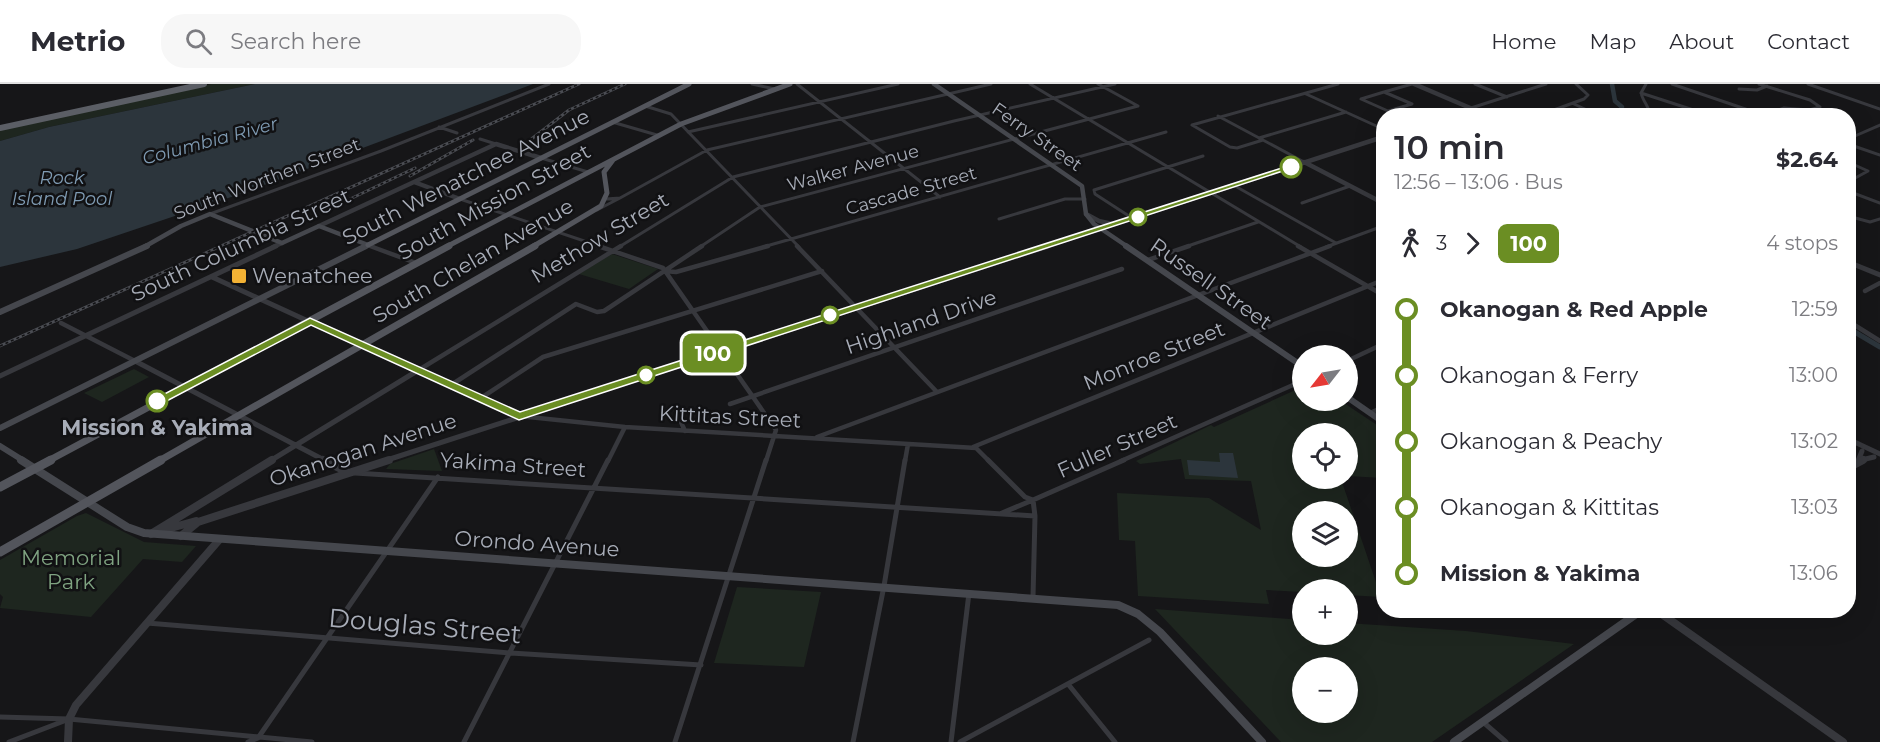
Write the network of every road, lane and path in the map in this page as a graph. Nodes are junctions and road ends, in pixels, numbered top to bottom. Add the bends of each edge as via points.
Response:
1 (204, 84) edge
2 (549, 84) edge
3 (689, 84) edge
4 (752, 84) edge
5 (789, 84) edge
6 (797, 84) edge
7 (898, 84) edge
8 (934, 84) edge
9 (991, 84) edge
10 (1030, 84) edge
11 (1098, 84) edge
12 (1114, 84) edge
13 (1314, 84) edge
14 (1338, 84) edge
15 (1413, 84) edge
16 (1475, 84) edge
17 (1546, 84) edge
18 (1576, 84) edge
19 (1646, 84) edge
20 (1672, 84) edge
21 (1759, 84) edge
22 (1808, 84) edge
23 (1824, 84) edge
24 (1767, 86) junction
25 (1103, 87) junction
26 (1817, 87) junction
27 (1323, 88) junction
28 (775, 89) junction
29 (1739, 89) dead end
30 (1384, 92) junction
31 (947, 93) junction
32 (1305, 93) junction
33 (1641, 93) junction
34 (1507, 97) junction
35 (1054, 99) junction
36 (819, 101) junction
37 (1572, 103) junction
38 (645, 106) junction
39 (1381, 108) edge
40 (1398, 108) edge
41 (1471, 108) joint
42 (1559, 108) edge
43 (1583, 108) edge
44 (1648, 108) edge
45 (1687, 108) edge
46 (1742, 108) edge
47 (1816, 108) edge
48 (1880, 109) edge
49 (1346, 112) junction
50 (980, 116) junction
51 (1218, 116) junction
52 (840, 118) junction
53 (1086, 119) junction
54 (612, 122) junction
55 (681, 124) junction
56 (1880, 125) edge
57 (1376, 126) edge
58 (439, 127) junction
59 (0, 128) edge
60 (457, 132) dead end
61 (688, 132) junction
62 (1166, 132) dead end
63 (657, 135) junction
64 (1856, 138) edge
65 (480, 139) dead end
66 (1014, 139) junction
67 (1261, 139) junction
68 (1376, 139) edge
69 (871, 142) junction
70 (496, 144) junction
71 (1126, 144) junction
72 (1856, 145) edge
73 (707, 150) junction
74 (1880, 155) edge
75 (1203, 156) dead end
76 (616, 157) junction
77 (541, 158) junction
78 (1304, 162) junction
79 (1052, 165) junction
80 (1856, 166) edge
81 (904, 168) junction
82 (1166, 168) junction
83 (588, 172) junction
84 (733, 177) junction
85 (1856, 178) edge
86 (414, 182) junction
87 (607, 186) junction
88 (1235, 186) junction
89 (1350, 186) junction
90 (1209, 194) junction
91 (1856, 194) edge
92 (940, 197) junction
93 (620, 198) junction
94 (460, 199) junction
95 (1376, 199) edge
96 (606, 200) junction
97 (1085, 200) junction
98 (1302, 203) dead end
99 (1880, 203) edge
100 (760, 207) junction
101 (597, 210) junction
102 (210, 214) junction
103 (1086, 214) junction
104 (509, 215) junction
105 (1856, 218) edge
106 (999, 219) dead end
107 (1132, 219) junction
108 (1880, 219) edge
109 (1258, 222) junction
110 (1116, 224) junction
111 (319, 226) junction
112 (1102, 228) junction
113 (1376, 229) edge
114 (559, 232) junction
115 (791, 239) junction
116 (282, 243) junction
117 (1336, 243) junction
118 (368, 245) junction
119 (612, 250) junction
120 (1310, 252) junction
121 (1148, 260) junction
122 (418, 264) junction
123 (1856, 265) edge
124 (1122, 268) dead end
125 (664, 271) junction
126 (822, 271) junction
127 (1880, 275) edge
128 (212, 277) junction
129 (1376, 283) edge
130 (1880, 283) edge
131 (1368, 286) junction
132 (1376, 291) edge
133 (1865, 291) dead end
134 (1198, 294) junction
135 (261, 298) junction
136 (856, 307) junction
137 (692, 311) junction
138 (0, 312) edge
139 (310, 321) junction
140 (61, 323) dead end
141 (1856, 326) edge
142 (1254, 333) junction
143 (87, 336) junction
144 (1880, 341) edge
145 (361, 346) junction
146 (894, 347) junction
147 (1376, 348) edge
148 (721, 351) junction
149 (1358, 356) edge
150 (1292, 359) edge
151 (135, 361) junction
152 (417, 370) junction
153 (0, 376) edge
154 (451, 385) junction
155 (1292, 385) edge
156 (183, 387) junction
157 (937, 392) junction
158 (754, 396) junction
159 (481, 398) junction
160 (730, 404) dead end
161 (1358, 405) edge
162 (1376, 410) edge
163 (676, 411) dead end
164 (1370, 413) junction
165 (239, 415) junction
166 (519, 417) junction
167 (1376, 417) edge
168 (625, 427) junction
169 (0, 428) edge
170 (685, 431) junction
171 (776, 436) junction
172 (815, 438) junction
173 (908, 444) junction
174 (1856, 445) edge
175 (0, 446) edge
176 (295, 447) junction
177 (971, 448) junction
178 (1864, 449) junction
179 (1878, 453) edge
180 (1857, 461) joint
181 (34, 468) junction
182 (348, 473) junction
183 (438, 477) junction
184 (0, 487) edge
185 (594, 488) junction
186 (755, 498) junction
187 (1033, 500) junction
188 (87, 502) junction
189 (897, 508) junction
190 (998, 514) junction
191 (1035, 516) junction
192 (209, 518) junction
193 (151, 534) junction
194 (180, 537) junction
195 (219, 540) junction
196 (0, 552) edge
197 (384, 552) junction
198 (556, 562) junction
199 (730, 576) junction
200 (884, 586) junction
201 (969, 593) junction
202 (1033, 597) junction
203 (1631, 618) edge
204 (1667, 618) edge
205 (147, 623) junction
206 (326, 638) junction
207 (1149, 640) dead end
208 (511, 652) junction
209 (701, 665) junction
210 (1068, 684) junction
211 (0, 717) edge
212 (69, 719) junction
213 (1483, 722) junction
214 (258, 738) junction
215 (9, 742) edge
216 (68, 742) edge
217 (248, 742) edge
218 (312, 742) edge
219 (464, 742) edge
220 (675, 742) edge
221 (853, 742) edge
222 (951, 742) edge
223 (960, 742) edge
224 (1115, 742) edge
225 (1262, 742) edge
226 (1454, 742) edge
227 (1506, 742) edge
228 (1843, 742) edge

1 - 59 highway
2 - 58 street, South Worthen Street
3 - 38 main road, South Wenatchee Avenue
4 - 28 street
5 - 28 main road, South Mission Street
6 - 36 street
7 - 36 street
8 - 31 main road, Ferry Street
9 - 31 street, South Chelan Avenue
10 - 35 street
11 - 25 street
12 - 25 street, Methow Street
13 - 27 street
14 - 27 street
15 - 30 street
15 - 41 street
16 - 34 street
17 - 34 street
18 - 37 street via 1588,95
19 - 33 street
20 - 46 street
21 - 24 street
22 - 26 street
23 - 26 street
24 - 29 street
24 - 47 street via 1810,100 1820,107
25 - 35 street, Methow Street
25 - 53 street, Walker Avenue via 1138,106
26 - 48 street
27 - 32 street
28 - 55 main road, South Mission Street
30 - 39 street via 1361,99
30 - 40 street via 1412,104
31 - 50 main road, Ferry Street
31 - 52 street, South Chelan Avenue
32 - 49 street
32 - 51 street
33 - 44 street
33 - 45 street
34 - 41 street
35 - 50 street, Methow Street
35 - 53 street
36 - 52 street
36 - 61 street
37 - 42 street
37 - 43 street
38 - 54 main road, South Wenatchee Avenue
38 - 55 street via 667,111
49 - 57 street
49 - 67 street
50 - 66 main road, Ferry Street
50 - 69 street, Methow Street
51 - 67 street
51 - 67 street via 1192,125 1234,148
52 - 69 street
52 - 73 street, South Chelan Avenue
53 - 66 street, Walker Avenue
53 - 71 street
54 - 63 street
54 - 77 main road, South Wenatchee Avenue
55 - 61 street
55 - 63 main road, South Mission Street
56 - 64 street
58 - 60 street
58 - 102 street, South Worthen Street
61 - 73 street
62 - 71 street, Cascade Street
63 - 76 main road, South Mission Street
65 - 70 street
66 - 79 main road, Ferry Street
66 - 81 street, Walker Avenue
67 - 78 street
68 - 78 street, Okanogan Avenue
69 - 81 street
69 - 84 street, Methow Street
70 - 77 street
70 - 86 street, South Columbia Street
71 - 79 street, Cascade Street
71 - 82 street
72 - 74 street
73 - 84 street
73 - 93 street, South Chelan Avenue
75 - 82 street
76 - 83 main road, South Mission Street
76 - 87 main road via 604,172
77 - 83 street
77 - 94 main road, South Wenatchee Avenue
78 - 88 street, Okanogan Avenue
78 - 89 street
79 - 92 street, Cascade Street
79 - 97 main road, Ferry Street via 1082,186
80 - 85 street via 1868,171
81 - 92 street
81 - 100 street, Walker Avenue
82 - 90 street
82 - 107 street, Ferry Street via 1093,191
83 - 87 main road via 600,172 601,181
83 - 104 main road, South Mission Street
84 - 100 street
84 - 119 street, Methow Street
86 - 94 street
86 - 111 street, South Columbia Street
87 - 96 main road
88 - 90 street, Okanogan Avenue
88 - 117 street
89 - 95 street
89 - 98 street
90 - 107 street, Okanogan Avenue
90 - 109 street
91 - 99 street
92 - 115 street, Cascade Street
93 - 96 street, South Chelan Avenue
93 - 101 street, South Chelan Avenue
94 - 104 street
94 - 118 main road, South Wenatchee Avenue
96 - 101 main road
97 - 103 main road, Ferry Street
97 - 106 street via 1065,199
100 - 115 street
100 - 125 street, Walker Avenue
101 - 114 main road, South Chelan Avenue
102 - 116 main road
102 - 138 main road, South Worthen Street via 136,252
103 - 110 street
103 - 112 main road
104 - 114 street
104 - 122 main road, South Mission Street
105 - 108 street via 1870,222
107 - 110 street, Okanogan Avenue
109 - 120 street
109 - 121 street
110 - 112 street, Okanogan Avenue
111 - 116 main road, South Columbia Street
111 - 118 main road
112 - 121 main road, Russell Street
112 - 136 street, Okanogan Avenue
113 - 117 street, Kittitas Street
114 - 119 street
114 - 145 main road, South Chelan Avenue
115 - 125 street, Cascade Street via 676,272
115 - 126 street
116 - 128 street, South Columbia Street
117 - 120 street, Kittitas Street
118 - 122 street
118 - 135 main road, South Wenatchee Avenue
119 - 125 street
119 - 152 street, Methow Street
120 - 131 street
120 - 134 street, Kittitas Street
121 - 134 main road, Russell Street
122 - 139 main road, South Mission Street
123 - 127 street
124 - 146 street, Highland Drive
125 - 137 street
125 - 154 street, Walker Avenue via 600,312 576,304
126 - 136 street
126 - 137 street
128 - 135 street, Kittitas Street
128 - 143 street, South Columbia Street
129 - 131 street, Monroe Street
130 - 133 street
131 - 132 street
131 - 142 street, Monroe Street
134 - 142 main road, Russell Street
134 - 157 street, Kittitas Street
135 - 139 street, Kittitas Street
135 - 151 main road, South Wenatchee Avenue
136 - 146 street
136 - 148 street, Okanogan Avenue
137 - 148 street
137 - 159 street via 543,357
139 - 145 street, Kittitas Street
139 - 156 main road, South Mission Street
140 - 143 street, Yakima Street
141 - 144 street
142 - 150 main road, Russell Street
142 - 177 street, Monroe Street
143 - 151 street, Yakima Street
143 - 153 street, South Columbia Street
145 - 152 street, Kittitas Street
145 - 165 main road, South Chelan Avenue
146 - 157 street
146 - 158 street, Highland Drive
147 - 149 street
148 - 158 street
148 - 166 street, Okanogan Avenue
151 - 156 street, Yakima Street
151 - 169 main road, South Wenatchee Avenue
152 - 154 street, Kittitas Street
152 - 176 street, Methow Street
154 - 159 street, Kittitas Street
155 - 187 street, Fuller Street
156 - 165 street, Yakima Street
156 - 181 main road, South Mission Street
157 - 172 street, Kittitas Street
158 - 160 street, Highland Drive
158 - 171 street via 774,423
159 - 166 street, Kittitas Street
161 - 164 main road
162 - 164 street
163 - 170 street
164 - 167 main road
165 - 176 street, Yakima Street
165 - 188 main road, South Chelan Avenue
166 - 168 street, Kittitas Street
166 - 182 street, Okanogan Avenue
168 - 170 street, Kittitas Street
168 - 185 street
170 - 171 street, Kittitas Street
171 - 172 street, Kittitas Street
171 - 186 street
172 - 173 street, Monroe Street
173 - 177 street, Monroe Street
173 - 189 street
174 - 178 street
175 - 181 main road, Orondo Avenue
176 - 182 street, Yakima Street
176 - 193 street, Methow Street
177 - 187 street via 980,451 1023,495
178 - 179 street
178 - 179 street
178 - 180 street
179 - 180 street
181 - 184 main road, South Mission Street
181 - 188 main road, Orondo Avenue
182 - 183 street, Yakima Street
182 - 192 street, Okanogan Avenue
183 - 185 street, Yakima Street
183 - 197 street
185 - 186 street, Yakima Street
185 - 198 street
186 - 189 street, Yakima Street
186 - 199 street
187 - 190 street, Yakima Street
187 - 191 street
188 - 193 main road, Orondo Avenue via 127,527
188 - 196 main road, South Chelan Avenue
189 - 190 street, Yakima Street
189 - 200 street
190 - 191 street, Yakima Street
191 - 202 street
192 - 193 street
192 - 194 street, Okanogan Avenue
193 - 194 main road, Orondo Avenue
194 - 195 main road, Orondo Avenue
195 - 197 main road, Orondo Avenue
195 - 205 street
197 - 198 main road, Orondo Avenue
197 - 206 street
198 - 199 main road, Orondo Avenue
198 - 208 street
199 - 200 main road, Orondo Avenue
199 - 209 street
200 - 201 main road, Orondo Avenue
200 - 221 street
201 - 202 main road, Orondo Avenue
201 - 222 street
202 - 225 main road, Orondo Avenue via 1118,605 1138,614 1160,632
203 - 213 main road
204 - 228 street
205 - 206 street, Douglas Street
205 - 212 street via 76,705
206 - 208 street, Douglas Street
206 - 214 street
207 - 210 street
208 - 209 street, Douglas Street
208 - 219 street
209 - 220 street
210 - 223 street
210 - 224 street
211 - 212 street
212 - 214 street
212 - 215 street
212 - 216 street
213 - 226 main road
213 - 227 street
214 - 217 street
214 - 218 street

